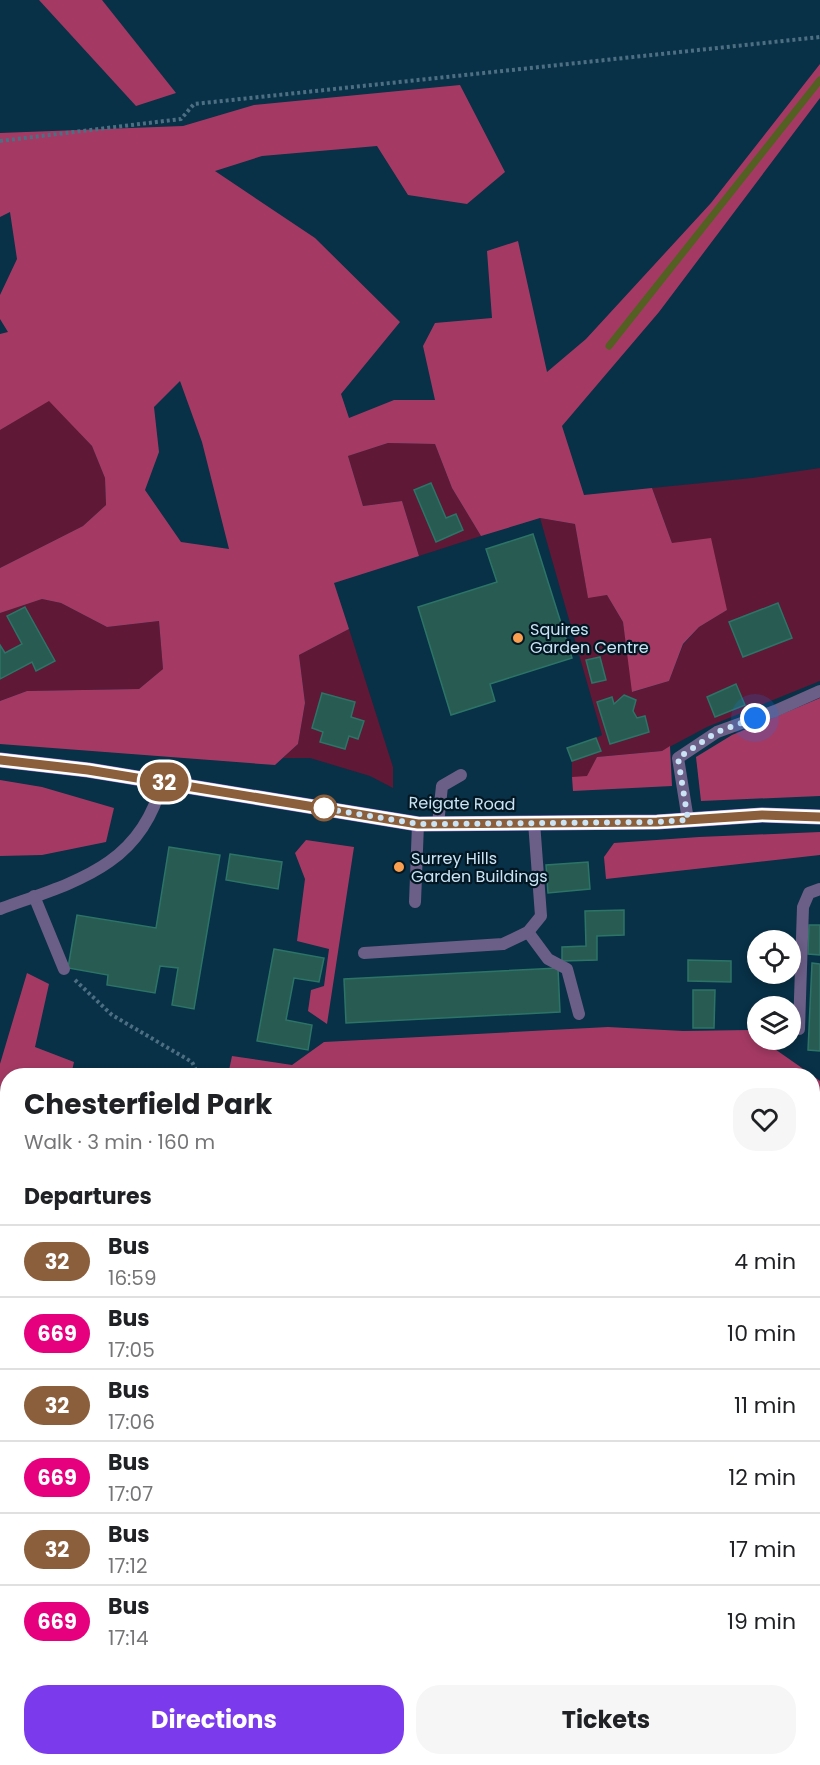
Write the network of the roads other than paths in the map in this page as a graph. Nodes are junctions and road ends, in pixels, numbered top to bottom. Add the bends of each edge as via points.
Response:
1 (820, 691) edge
2 (0, 760) edge
3 (461, 775) dead end
4 (162, 782) junction
5 (820, 816) edge
6 (688, 820) junction
7 (534, 822) junction
8 (418, 824) junction
9 (438, 824) junction
10 (820, 889) edge
11 (34, 896) junction
12 (415, 902) dead end
13 (4, 907) edge
14 (528, 932) junction
15 (364, 953) dead end
16 (64, 969) road end
17 (801, 996) edge
18 (579, 1014) dead end

1 - 6 lane via 717,732 678,758
2 - 4 main road, Reigate Road
3 - 9 lane via 442,786
4 - 8 main road, Reigate Road
4 - 11 lane via 147,823 118,857 96,872
5 - 6 main road, Reigate Road
6 - 7 main road, Reigate Road
7 - 9 main road, Reigate Road
7 - 14 lane via 541,916
8 - 9 main road, Reigate Road
8 - 12 lane
10 - 17 lane via 809,893 803,907
11 - 13 lane
11 - 16 lane
14 - 15 lane via 504,944
14 - 18 lane via 548,959 567,969

